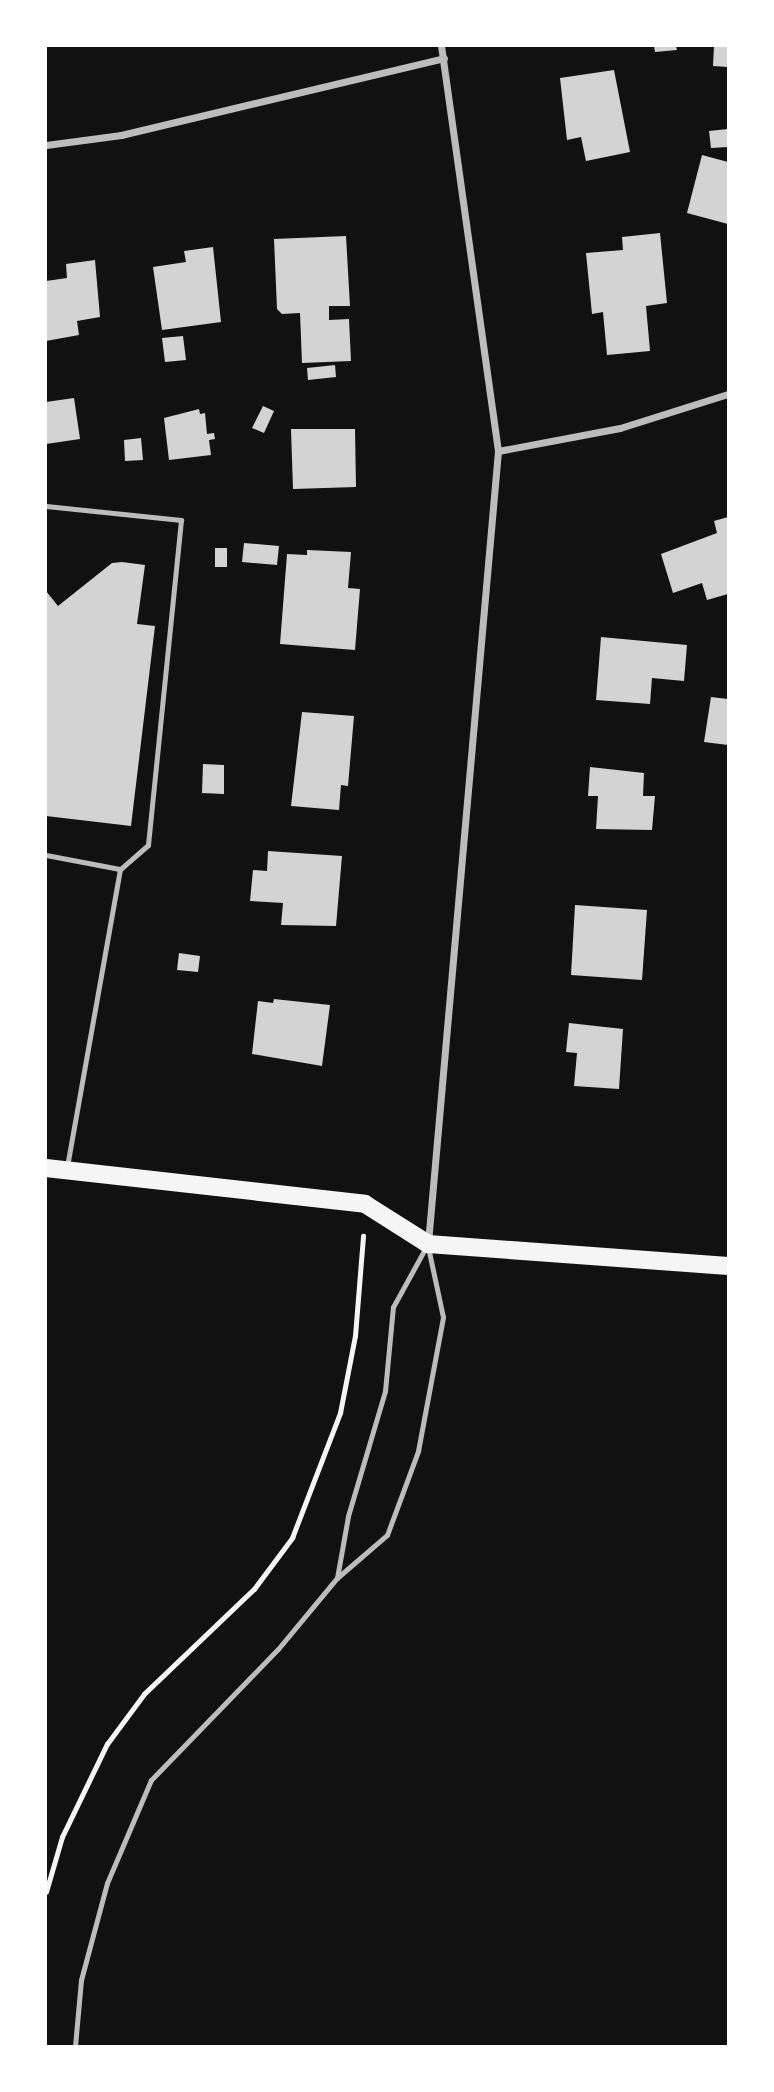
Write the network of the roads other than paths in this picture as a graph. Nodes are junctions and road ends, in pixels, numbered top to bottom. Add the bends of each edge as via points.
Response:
1 (441, 46) edge
2 (444, 58) junction
3 (46, 145) edge
4 (729, 394) edge
5 (498, 451) junction
6 (46, 506) edge
7 (46, 855) edge
8 (120, 869) junction
9 (46, 1168) edge
10 (66, 1171) junction
11 (428, 1244) junction
12 (729, 1266) edge
13 (337, 1578) junction
14 (75, 2046) edge

1 - 2 street
2 - 3 street via 121,135
2 - 5 street
4 - 5 street via 620,428
5 - 11 street
6 - 8 lane via 181,520 148,845
7 - 8 lane
8 - 10 lane
9 - 10 main road
10 - 11 main road via 365,1204
11 - 12 main road
11 - 13 lane via 393,1307 385,1391 348,1516
11 - 13 lane via 443,1317 418,1451 387,1535
13 - 14 lane via 278,1648 151,1780 107,1882 82,1980

